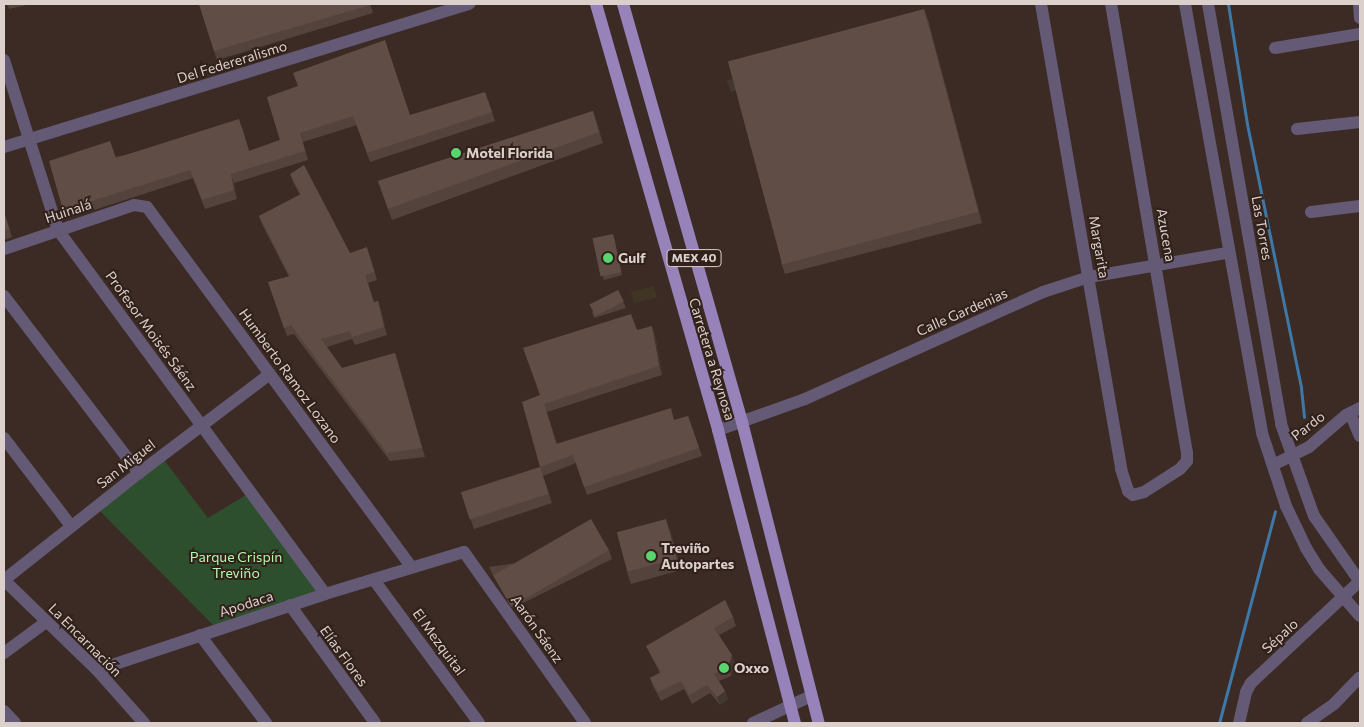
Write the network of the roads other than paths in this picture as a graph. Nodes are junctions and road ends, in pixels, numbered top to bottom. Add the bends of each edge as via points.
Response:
1 (470, 4) edge
2 (596, 4) edge
3 (623, 4) edge
4 (1041, 4) edge
5 (1111, 4) edge
6 (1185, 4) edge
7 (1208, 4) edge
8 (1359, 4) edge
9 (1360, 18) edge
10 (1360, 34) edge
11 (1275, 48) dead end
12 (4, 60) edge
13 (1360, 122) edge
14 (1297, 130) dead end
15 (30, 140) junction
16 (4, 147) edge
17 (143, 205) joint
18 (1360, 206) edge
19 (1310, 212) dead end
20 (58, 230) junction
21 (4, 249) edge
22 (1227, 253) junction
23 (1156, 264) junction
24 (1090, 277) junction
25 (4, 296) edge
26 (1268, 350) junction
27 (1247, 353) junction
28 (270, 374) junction
29 (1355, 410) edge
30 (742, 422) junction
31 (202, 424) junction
32 (718, 430) junction
33 (1360, 436) edge
34 (4, 438) edge
35 (1291, 457) junction
36 (1273, 465) junction
37 (139, 473) junction
38 (1130, 494) joint
39 (70, 526) junction
40 (464, 552) joint
41 (412, 567) junction
42 (4, 580) edge
43 (374, 580) junction
44 (1360, 581) edge
45 (325, 594) junction
46 (1342, 597) junction
47 (290, 605) junction
48 (1360, 616) edge
49 (46, 622) junction
50 (200, 635) junction
51 (4, 653) edge
52 (97, 670) junction
53 (1360, 677) edge
54 (811, 696) junction
55 (790, 705) junction
56 (4, 710) edge
57 (15, 723) edge
58 (144, 723) edge
59 (266, 723) edge
60 (375, 723) edge
61 (478, 723) edge
62 (585, 723) edge
63 (754, 723) edge
64 (796, 723) edge
65 (819, 723) edge
66 (1239, 723) edge
67 (1307, 723) edge

1 - 15 street, Del Federeralismo
2 - 32 main road, Carretera a Reynosa / MEX 40
3 - 30 main road, Carretera a Reynosa / MEX 40
4 - 24 street, Margarita
5 - 23 street, Azucena
6 - 22 street
7 - 26 street, Las Torres
8 - 9 street
10 - 11 street
12 - 15 street, Profesor Moisés Sáénz
13 - 14 street
15 - 16 street, Del Federeralismo
15 - 20 street, Profesor Moisés Sáénz
17 - 20 street, Huinalá
17 - 28 street, Humberto Ramoz Lozano
18 - 19 street
20 - 21 street, Huinalá
20 - 31 street, Profesor Moisés Sáénz
22 - 23 street, Calle Gardenias
22 - 27 street
23 - 24 street, Calle Gardenias
23 - 38 street, Azucena via 1187,461 1144,492
24 - 30 street, Calle Gardenias via 1043,292 805,399
24 - 38 street, Margarita via 1121,469
25 - 37 street
26 - 27 street
26 - 35 street, Las Torres via 1281,424
27 - 36 street via 1262,433
28 - 31 street, San Miguel
28 - 41 street, Humberto Ramoz Lozano
29 - 33 street
29 - 35 street, Pardo via 1309,447
30 - 32 street, Calle Gardenias
30 - 54 main road, Carretera a Reynosa / MEX 40
31 - 37 street, San Miguel
31 - 45 street, Profesor Moisés Sáénz
32 - 55 main road, Carretera a Reynosa / MEX 40
34 - 39 street
35 - 36 street, Pardo
35 - 44 street, Las Torres via 1314,516
36 - 46 street via 1286,506 1306,548
37 - 39 street, San Miguel
39 - 42 street, San Miguel
40 - 41 street, Apodaca
40 - 62 street, Aarón Sáenz
41 - 43 street, Apodaca
42 - 49 street, La Encarnación
43 - 45 street, Apodaca
43 - 61 street, El Mezquital
44 - 46 street, Sépalo
45 - 47 street, Apodaca
46 - 48 street
46 - 66 street, Sépalo via 1251,683
47 - 50 street, Apodaca
47 - 60 street, Elías Flores
49 - 51 street
49 - 52 street, La Encarnación
50 - 52 street, Apodaca
50 - 59 street
52 - 58 street, La Encarnación
53 - 67 street via 1334,704
54 - 55 street
54 - 65 main road, Carretera a Reynosa / MEX 40
55 - 63 street
55 - 64 main road, Carretera a Reynosa / MEX 40
56 - 57 street

